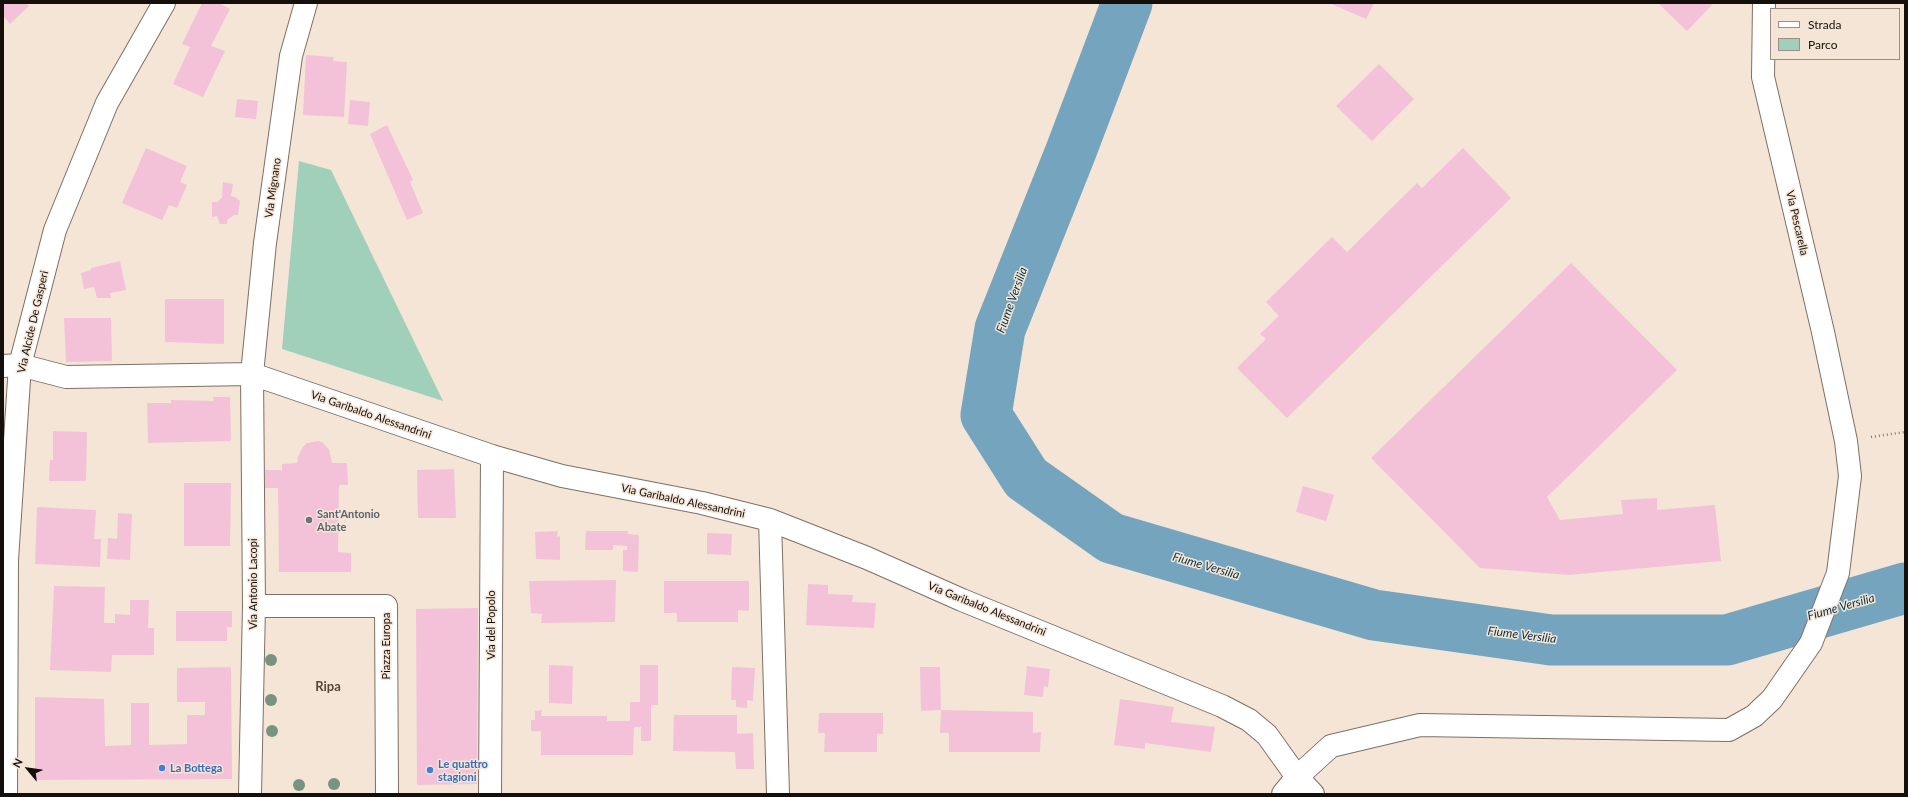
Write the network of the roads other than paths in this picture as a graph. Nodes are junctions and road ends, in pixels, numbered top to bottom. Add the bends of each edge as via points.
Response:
1 (164, 3) edge
2 (306, 3) edge
3 (1764, 3) edge
4 (12, 366) edge
5 (252, 374) junction
6 (492, 456) junction
7 (770, 520) junction
8 (254, 606) junction
9 (4, 692) edge
10 (1297, 777) junction
11 (6, 794) edge
12 (250, 794) edge
13 (387, 794) edge
14 (490, 794) edge
15 (778, 794) edge
16 (1283, 794) edge
17 (1313, 794) edge

1 - 4 street, Via Alcide De Gasperi via 107,103 55,230
2 - 5 street, Via Mignano via 291,56 265,244
3 - 10 street, Via Pescarella via 1763,77 1823,332 1846,441 1850,476 1838,573 1811,643 1772,699 1754,716 1729,730 1420,725 1331,746
4 - 5 street, Via Garibaldo Alessandrini via 66,377
4 - 9 street, Via Alcide De Gasperi
5 - 6 street, Via Garibaldo Alessandrini
5 - 8 street, Via Antonio Lacopi
6 - 7 street, Via Garibaldo Alessandrini via 562,476 702,503
6 - 14 street, Via del Popolo
7 - 10 street, Via Garibaldo Alessandrini via 868,558 962,600 1222,706 1249,720 1267,735
7 - 15 street
8 - 12 street, Via Antonio Lacopi
8 - 13 street, Piazza Europa via 386,606
9 - 11 street, Via Alcide De Gasperi
10 - 16 street
10 - 17 street, Via Garibaldo Alessandrini

